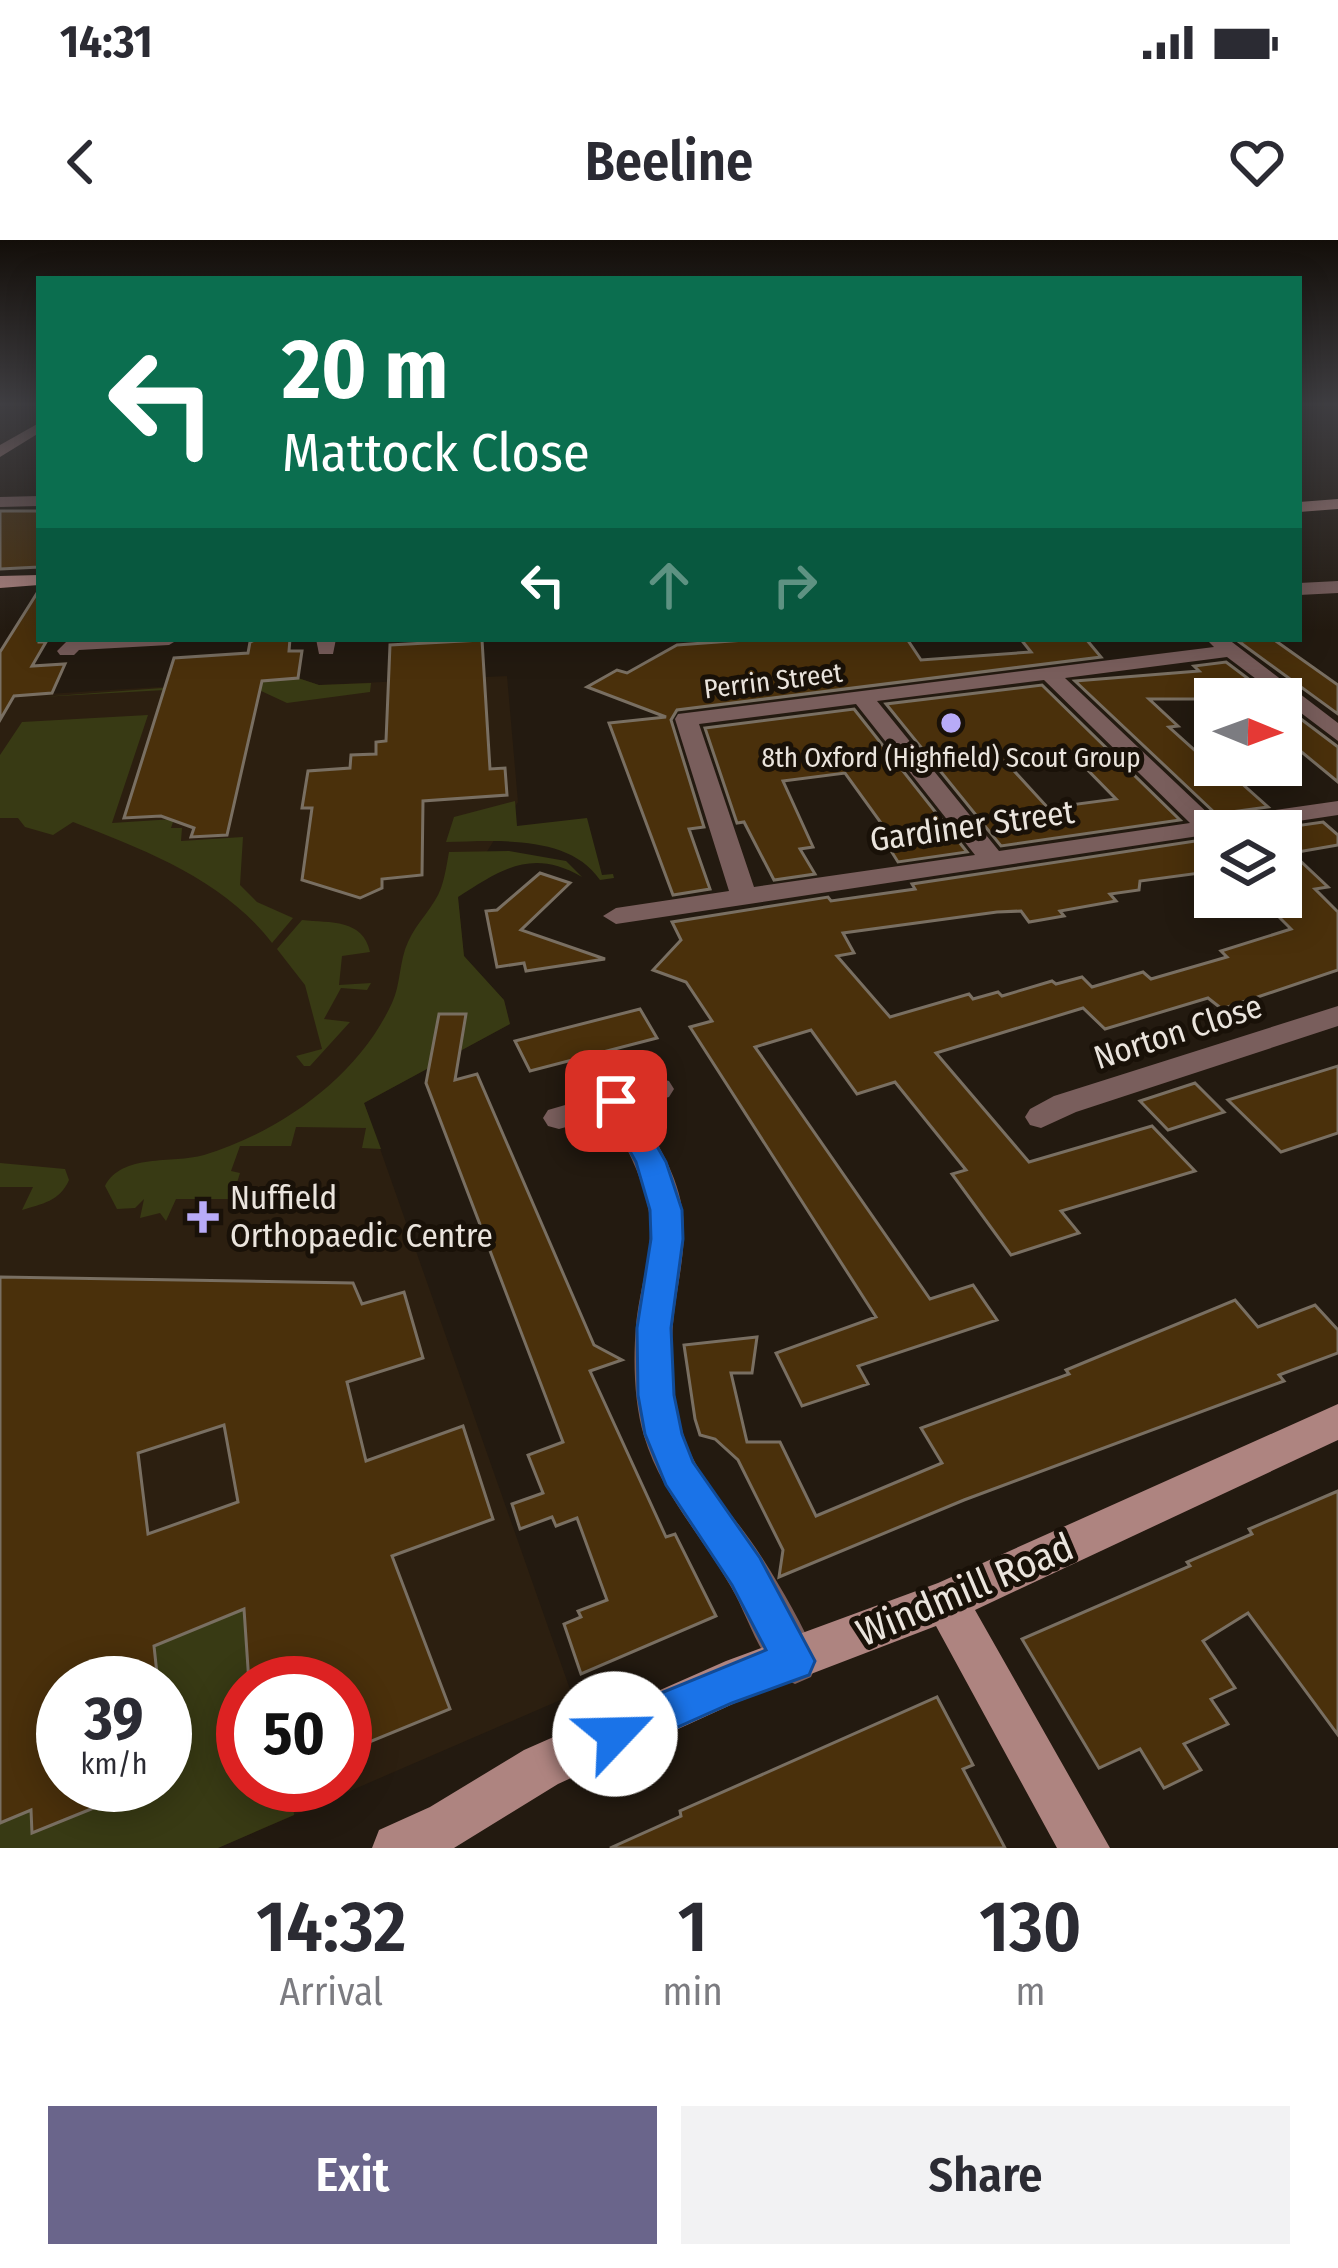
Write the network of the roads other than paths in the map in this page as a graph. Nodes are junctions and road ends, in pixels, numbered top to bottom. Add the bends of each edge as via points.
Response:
1 (36, 501) edge
2 (0, 502) edge
3 (1338, 504) edge
4 (1302, 508) edge
5 (36, 580) edge
6 (0, 582) edge
7 (1338, 587) edge
8 (1302, 589) edge
9 (111, 642) edge
10 (1222, 645) edge
11 (67, 651) dead end
12 (1047, 672) junction
13 (862, 697) junction
14 (1338, 734) edge
15 (1338, 808) edge
16 (1302, 813) edge
17 (1194, 814) edge
18 (1194, 829) edge
19 (992, 859) junction
20 (744, 896) junction
21 (616, 916) dead end
22 (1338, 1016) edge
23 (658, 1089) dead end
24 (616, 1101) junction
25 (1042, 1117) dead end
26 (559, 1118) dead end
27 (1338, 1421) edge
28 (946, 1601) junction
29 (794, 1661) junction
30 (397, 1848) edge
31 (1085, 1848) edge

1 - 2 street
3 - 4 main road
5 - 6 main road
7 - 8 street
9 - 11 street
10 - 12 street, Perrin Street
10 - 14 street
12 - 13 street, Perrin Street
12 - 17 street
13 - 19 street
13 - 20 street, Perrin Street via 686,719
15 - 16 street, Gardiner Street
18 - 19 street, Gardiner Street
19 - 20 street, Gardiner Street
20 - 21 street, Gardiner Street
22 - 25 street, Norton Close
23 - 24 street
24 - 26 street
24 - 29 street via 651,1162 666,1210 654,1328 664,1434 679,1473 746,1571
27 - 28 main road, Windmill Road
28 - 29 main road, Windmill Road
28 - 31 main road
29 - 30 main road, Windmill Road via 541,1766

